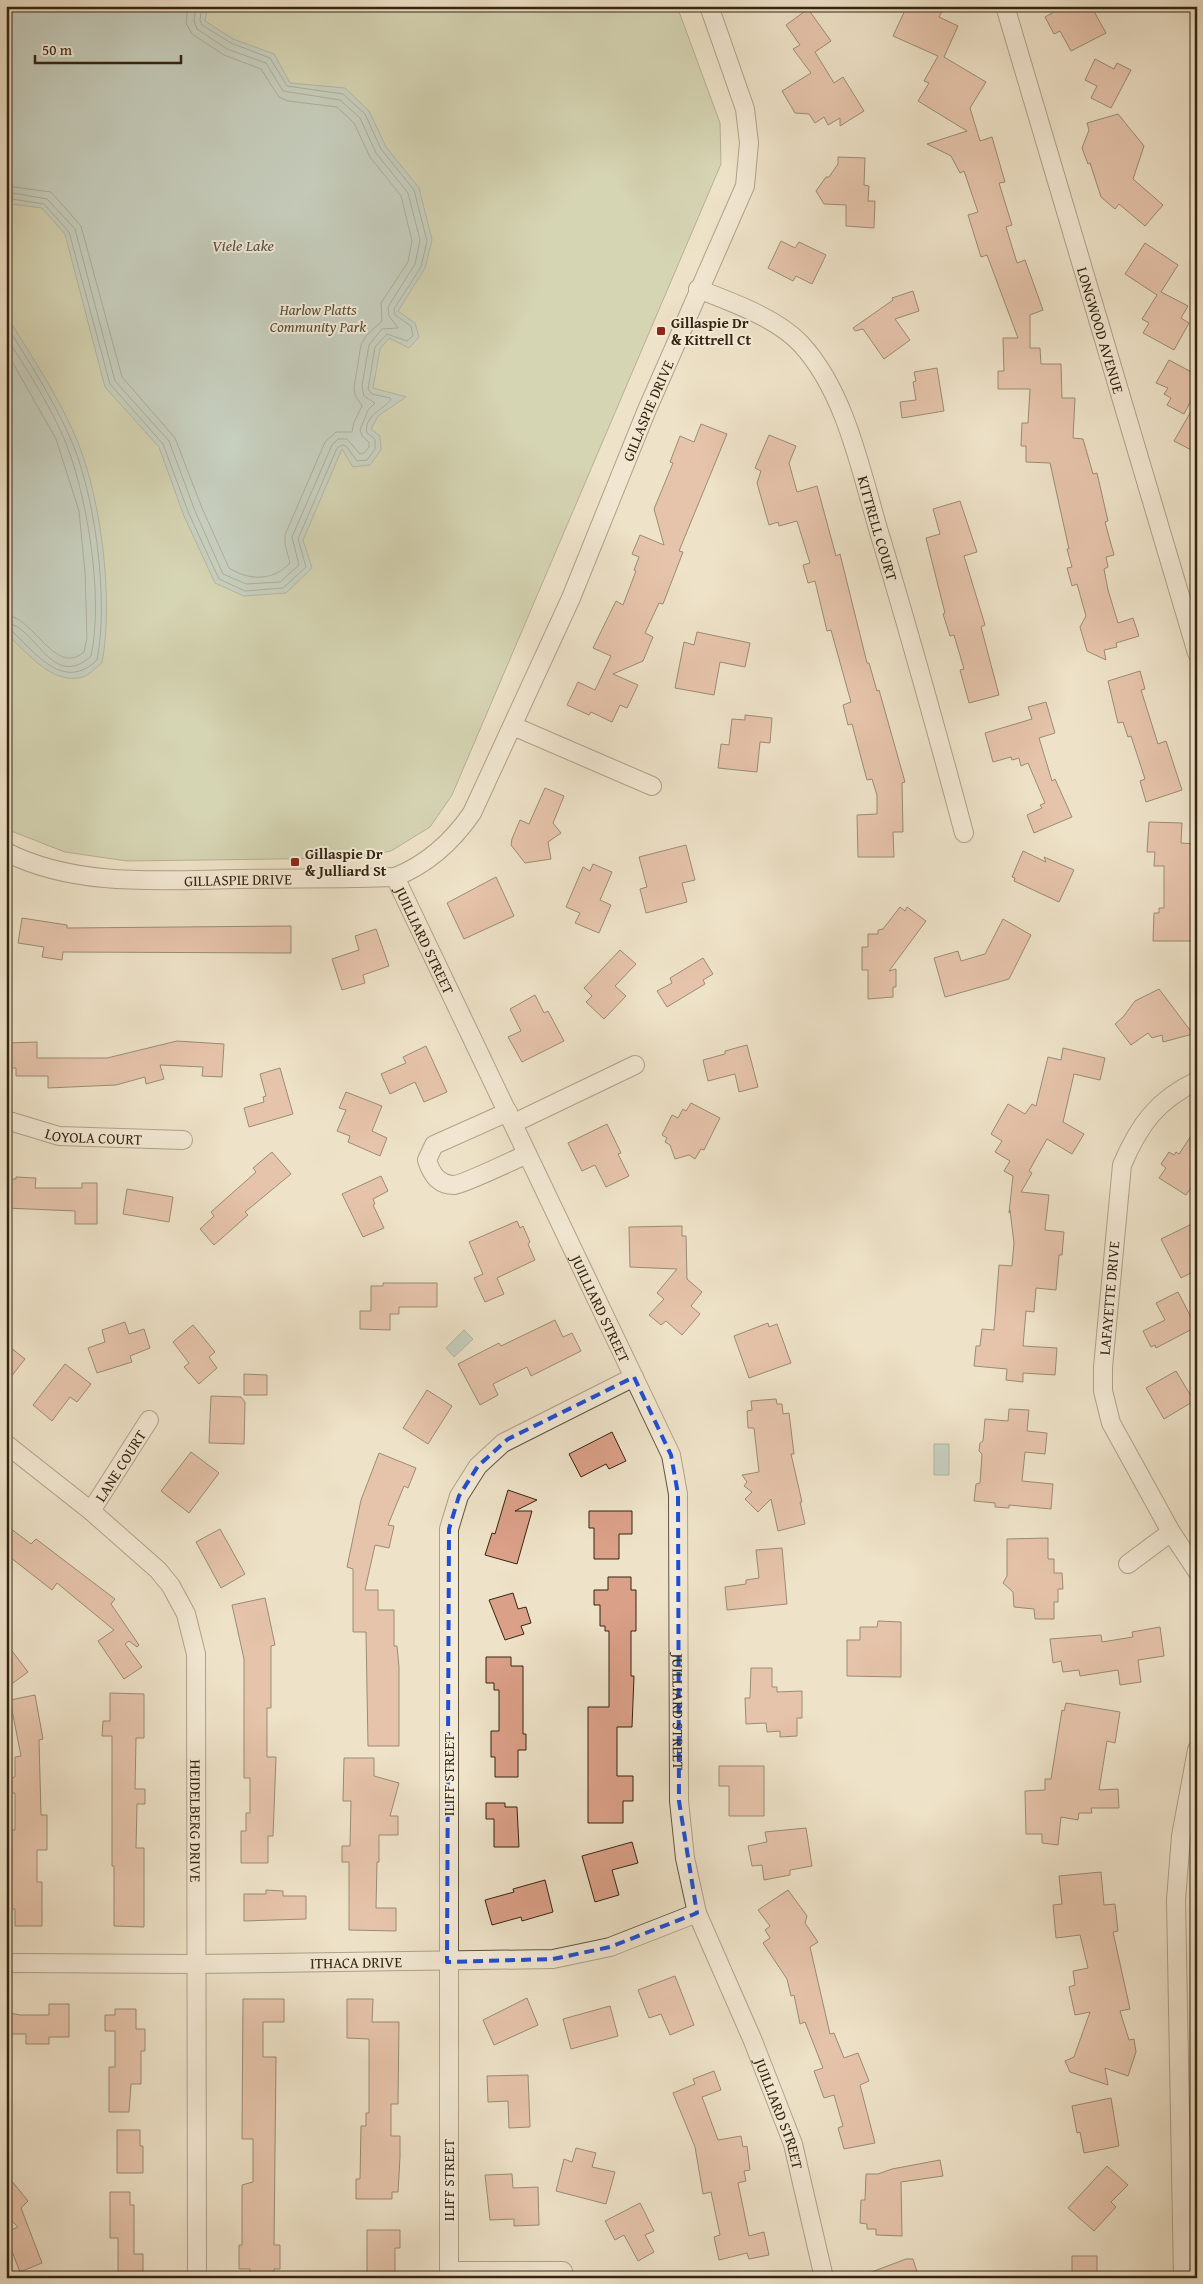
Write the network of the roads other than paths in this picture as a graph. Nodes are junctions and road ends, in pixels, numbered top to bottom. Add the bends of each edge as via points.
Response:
1 (709, 6) edge
2 (1005, 6) edge
3 (698, 289) junction
4 (1197, 653) edge
5 (513, 726) junction
6 (652, 786) dead end
7 (964, 833) dead end
8 (6, 852) edge
9 (395, 877) junction
10 (635, 1065) dead end
11 (1197, 1082) edge
12 (511, 1118) junction
13 (6, 1120) edge
14 (183, 1140) dead end
15 (527, 1154) junction
16 (634, 1377) junction
17 (149, 1420) dead end
18 (6, 1444) edge
19 (92, 1511) junction
20 (1171, 1532) junction
21 (1128, 1564) dead end
22 (1197, 1571) edge
23 (1197, 1750) edge
24 (697, 1913) junction
25 (447, 1962) junction
26 (6, 1963) edge
27 (196, 1964) junction
28 (563, 2271) dead end
29 (449, 2275) edge
30 (197, 2278) edge
31 (824, 2278) edge
32 (1183, 2278) edge

1 - 3 street, GILLASPIE DRIVE via 745,109 749,143 745,186
2 - 4 street, LONGWOOD AVENUE
3 - 5 street, GILLASPIE DRIVE via 570,598
3 - 7 street, KITTRELL COURT via 742,306 801,344 829,386 847,426 930,705
5 - 6 street
5 - 9 street, GILLASPIE DRIVE via 472,813 461,829 417,868
8 - 9 street, GILLASPIE DRIVE via 52,869 106,878
9 - 12 street, JUILLIARD STREET
10 - 12 street
11 - 20 street, LAFAYETTE DRIVE via 1176,1091 1153,1111 1135,1135 1122,1165 1103,1366 1103,1391 1111,1422
12 - 15 street, JUILLIARD STREET
12 - 15 street via 434,1145 427,1160 430,1171 440,1182 454,1185
13 - 14 street, LOYOLA COURT via 59,1136
15 - 16 street, JUILLIARD STREET
16 - 24 street, JUILLIARD STREET via 671,1455 678,1494 679,1801 685,1858
16 - 25 street, ILIFF STREET via 508,1439 478,1466 459,1496 449,1528
17 - 19 street, LANE COURT
18 - 19 street, HEIDELBERG DRIVE
19 - 27 street, HEIDELBERG DRIVE via 158,1570 171,1586 186,1614 196,1654
20 - 21 street
20 - 22 street, LAFAYETTE DRIVE
23 - 32 street via 1181,1836 1176,1900
24 - 25 street, ITHACA DRIVE via 610,1947 553,1959
24 - 31 street, JUILLIARD STREET via 753,2040 793,2144
25 - 27 street, ITHACA DRIVE
25 - 29 street, ILIFF STREET
26 - 27 street, ITHACA DRIVE
27 - 30 street, HEIDELBERG DRIVE
28 - 29 street, ILIFF STREET

